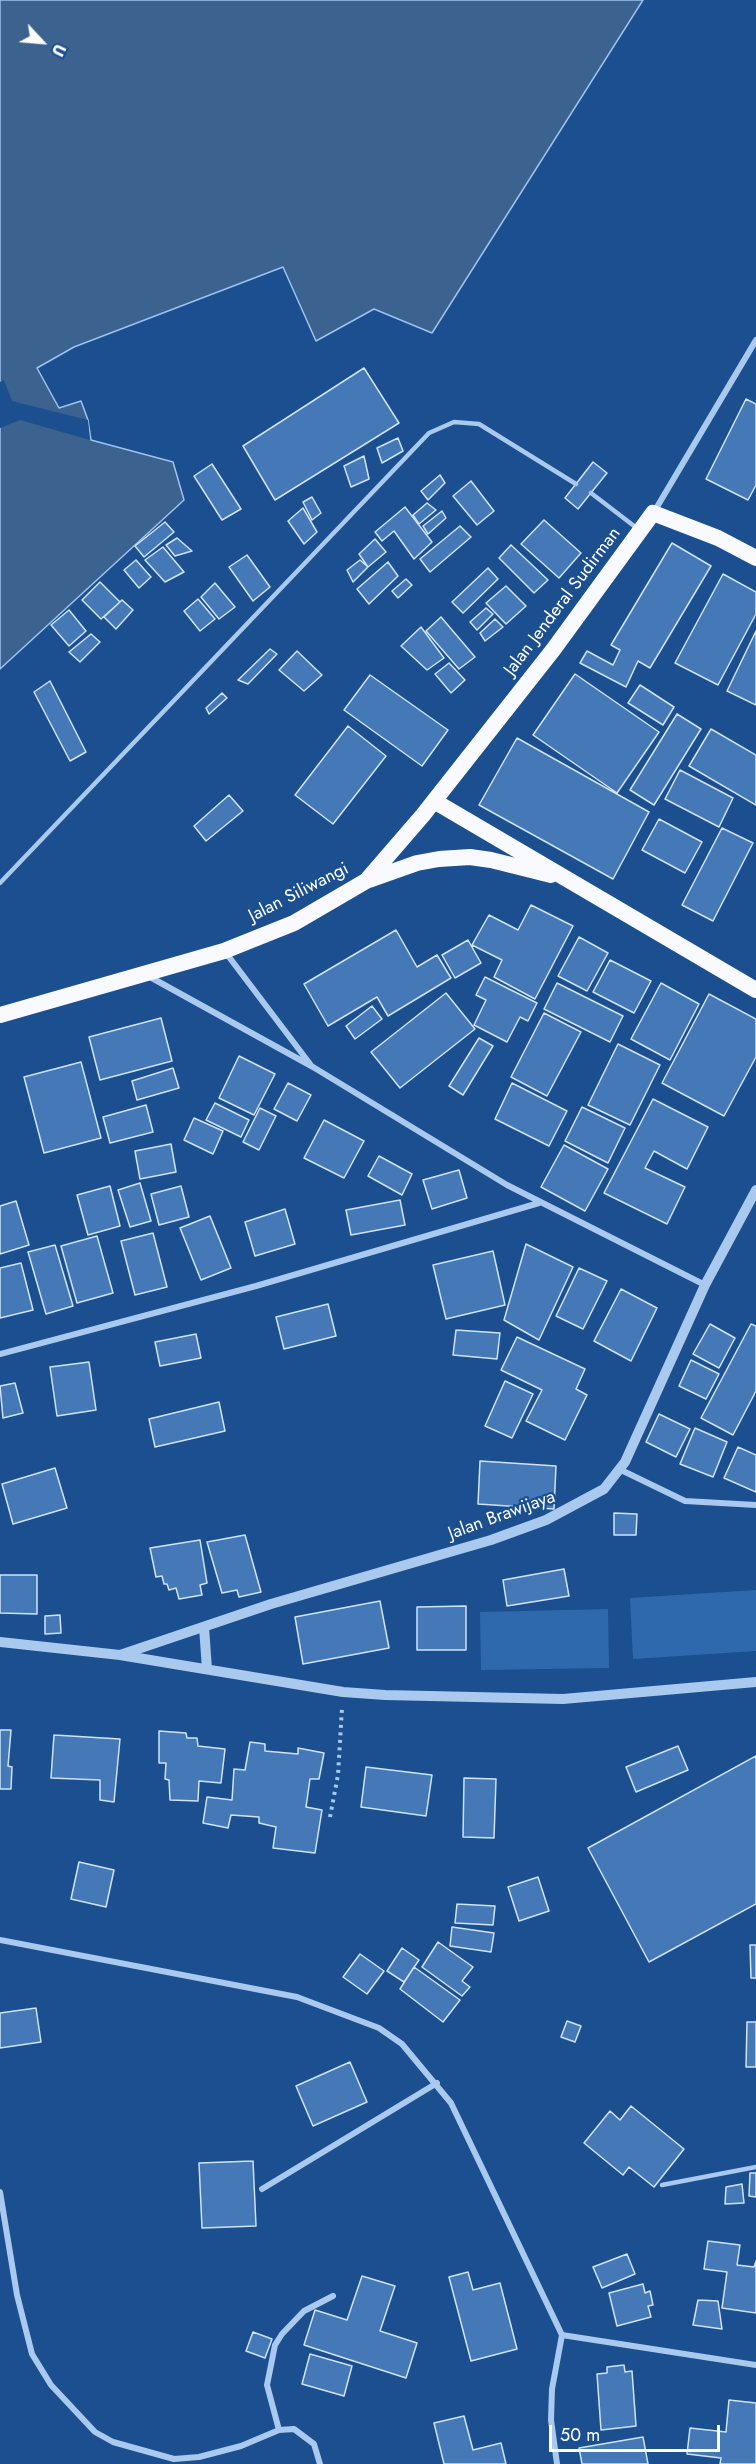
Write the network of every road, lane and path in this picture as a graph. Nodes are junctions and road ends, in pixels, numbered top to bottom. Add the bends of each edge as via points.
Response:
1 (756, 340) edge
2 (576, 484) dead end
3 (591, 493) dead end
4 (653, 513) junction
5 (640, 531) junction
6 (756, 558) edge
7 (434, 801) junction
8 (569, 880) junction
9 (366, 881) junction
10 (0, 883) edge
11 (224, 951) junction
12 (143, 973) junction
13 (756, 990) edge
14 (0, 1015) edge
15 (313, 1066) junction
16 (756, 1190) edge
17 (539, 1203) junction
18 (705, 1285) junction
19 (0, 1354) edge
20 (621, 1470) junction
21 (756, 1505) edge
22 (204, 1627) junction
23 (0, 1642) edge
24 (120, 1655) junction
25 (207, 1669) junction
26 (756, 1682) edge
27 (344, 1692) junction
28 (330, 1817) dead end
29 (0, 1940) edge
30 (437, 2083) junction
31 (756, 2167) edge
32 (662, 2184) dead end
33 (262, 2189) dead end
34 (0, 2192) edge
35 (333, 2296) dead end
36 (562, 2335) junction
37 (756, 2365) edge
38 (279, 2430) junction
39 (320, 2464) edge
40 (557, 2464) edge

1 - 4 street
2 - 10 lane via 479,424 454,422 429,434
3 - 5 lane
4 - 5 highway, Jalan Jenderal Sudirman
4 - 6 highway via 718,538
5 - 7 highway, Jalan Jenderal Sudirman via 553,650
7 - 8 highway
7 - 9 highway, Jalan Siliwangi
8 - 9 highway via 470,857 417,863
8 - 13 highway
9 - 11 highway, Jalan Siliwangi via 294,922
11 - 12 highway, Jalan Siliwangi
11 - 15 street
12 - 14 highway, Jalan Siliwangi
12 - 15 street
15 - 17 street
16 - 18 street, Jalan Brawijaya
17 - 18 street
17 - 19 street via 256,1286
18 - 20 street, Jalan Brawijaya
20 - 21 street via 688,1502
20 - 22 street, Jalan Brawijaya via 604,1489 546,1520
22 - 24 street, Jalan Brawijaya
22 - 25 street
23 - 24 street, Jalan Brawijaya
24 - 25 street, Jalan Brawijaya
25 - 27 street, Jalan Brawijaya
26 - 27 street, Jalan Brawijaya via 546,1700
27 - 28 path via 338,1775
29 - 30 street via 312,2002 391,2034
30 - 33 street
30 - 36 street via 461,2122
31 - 32 lane
34 - 38 street via 17,2295 32,2354 51,2385 95,2432 134,2449 174,2459 241,2446
35 - 38 street via 304,2311 275,2345 267,2385
36 - 37 street
36 - 40 street via 552,2389 551,2420
38 - 39 street via 303,2433 314,2444

